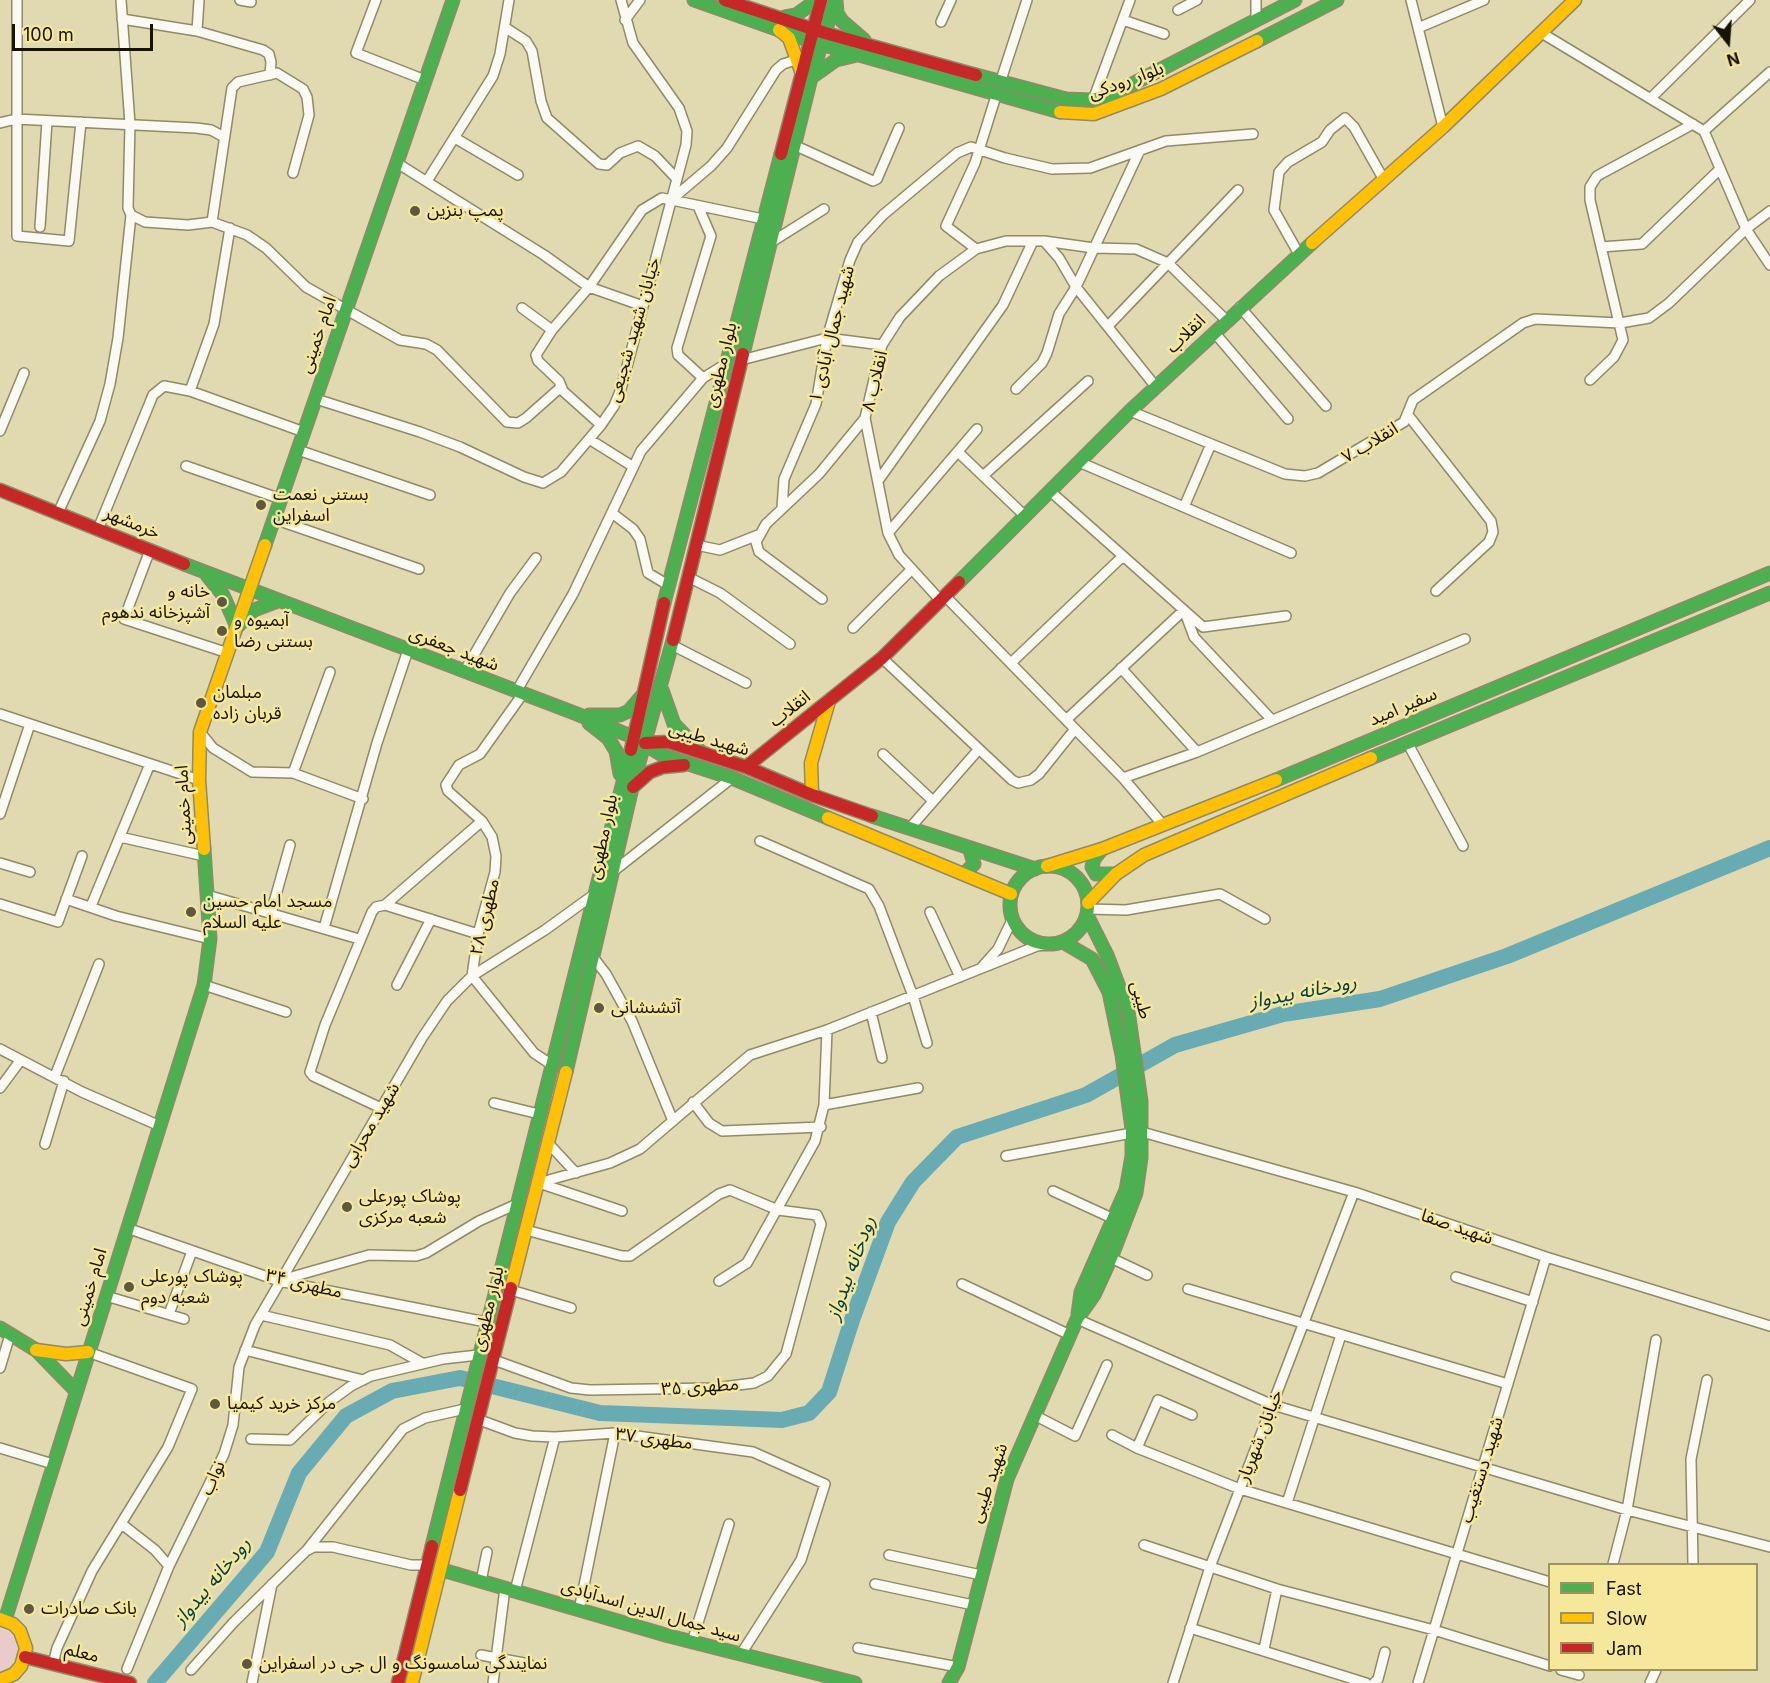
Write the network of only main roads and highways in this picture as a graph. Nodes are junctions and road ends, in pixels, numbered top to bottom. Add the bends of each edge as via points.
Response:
1 (453, 0) edge
2 (694, 0) edge
3 (725, 0) edge
4 (819, 0) edge
5 (835, 0) edge
6 (1337, 0) edge
7 (1575, 0) edge
8 (1291, 1) edge
9 (784, 17) junction
10 (773, 26) junction
11 (818, 37) junction
12 (870, 45) junction
13 (860, 54) junction
14 (805, 82) junction
15 (0, 490) edge
16 (204, 572) junction
17 (1770, 573) edge
18 (250, 590) junction
19 (1770, 593) edge
20 (278, 601) junction
21 (237, 627) junction
22 (662, 686) junction
23 (646, 687) junction
24 (829, 701) junction
25 (577, 714) junction
26 (633, 737) junction
27 (645, 743) junction
28 (702, 753) junction
29 (699, 767) junction
30 (746, 767) junction
31 (626, 785) junction
32 (813, 795) junction
33 (1102, 849) junction
34 (970, 850) junction
35 (1041, 868) junction
36 (964, 874) junction
37 (1116, 874) junction
38 (1011, 894) junction
39 (1087, 909) junction
40 (1057, 943) junction
41 (563, 1018) junction
42 (578, 1022) junction
43 (1129, 1055) junction
44 (1134, 1100) joint
45 (1137, 1132) junction
46 (1077, 1318) junction
47 (5, 1332) edge
48 (36, 1350) junction
49 (88, 1353) junction
50 (472, 1379) junction
51 (487, 1383) junction
52 (76, 1390) junction
53 (440, 1569) junction
54 (3, 1619) edge
55 (25, 1657) junction
56 (958, 1667) junction
57 (0, 1680) edge
58 (130, 1683) edge
59 (398, 1683) edge
60 (412, 1683) edge
61 (855, 1683) edge
62 (949, 1683) edge
63 (960, 1683) edge

1 - 18 main road, امام خمینی
2 - 10 main road
3 - 9 main road
4 - 9 main road via 796,15
4 - 11 main road, بلوار مطهری
5 - 11 main road, بلوار مطهری
5 - 12 main road via 842,21
6 - 13 main road, بلوار رودکی via 1161,89 1094,114 1065,114
7 - 24 main road, انقلاب via 1443,127 1226,320 882,658
8 - 12 main road, بلوار رودکی via 1113,94 1093,100 1066,99
9 - 11 main road
10 - 11 main road
10 - 14 main road via 789,38
11 - 12 main road, بلوار رودکی
11 - 13 main road, بلوار رودکی
11 - 14 main road, بلوار مطهری
13 - 14 main road via 836,60
14 - 22 main road, بلوار مطهری via 794,145
14 - 23 main road, بلوار مطهری via 724,365
15 - 16 main road, خرمشهر
16 - 18 main road, خرمشهر
16 - 21 main road via 223,595
17 - 33 main road, سفیر امید via 1305,769
18 - 20 main road, شهید جعفری
18 - 21 main road, امام خمینی
19 - 37 main road, سفیر امید via 1196,832 1144,855
20 - 21 main road via 254,610
20 - 25 main road, شهید جعفری
21 - 49 main road, امام خمینی via 200,732 199,780 210,939 204,985
22 - 23 main road
22 - 27 main road, بلوار مطهری
22 - 28 main road via 674,724
23 - 25 main road via 629,711 620,715
23 - 26 main road, بلوار مطهری
24 - 30 main road, انقلاب
24 - 32 main road, انقلاب via 811,763
25 - 26 main road, شهید جعفری
25 - 31 main road via 608,738
26 - 27 main road, شهید جعفری
26 - 31 main road, بلوار مطهری
27 - 28 main road, شهید طیبی via 669,742
27 - 29 main road, شهید طیبی via 664,756
27 - 31 main road, بلوار مطهری
28 - 30 main road, شهید طیبی
29 - 31 main road via 663,767
29 - 36 main road, شهید طیبی
30 - 32 main road, شهید طیبی
31 - 41 main road, بلوار مطهری via 592,896
31 - 42 main road, بلوار مطهری via 615,870
32 - 34 main road, شهید طیبی
33 - 35 main road, سفیر امید
33 - 37 main road via 1092,867 1096,874
34 - 35 main road, شهید طیبی
34 - 36 main road via 974,864
35 - 38 main road via 1016,883
35 - 39 main road via 1059,867 1079,881
36 - 38 main road, شهید طیبی
37 - 39 main road, سفیر امید
38 - 40 main road via 1012,920 1028,938
39 - 40 main road via 1078,931
39 - 43 main road, طیبی via 1128,1011
40 - 43 main road, طیبی via 1092,959 1101,972
41 - 42 main road
41 - 50 main road, بلوار مطهری
42 - 51 main road, بلوار مطهری
43 - 44 main road, طیبی
44 - 45 main road, شهید طیبی
45 - 46 main road, شهید طیبی via 1126,1190 1081,1292
45 - 46 main road, شهید طیبی via 1142,1158 1136,1193 1094,1295
46 - 56 main road, شهید طیبی via 1006,1479
47 - 48 main road
48 - 49 main road
48 - 52 main road
49 - 52 main road, امام خمینی
50 - 51 main road
50 - 59 main road, بلوار مطهری
51 - 53 main road, بلوار مطهری
52 - 54 main road, امام خمینی
53 - 60 main road, بلوار مطهری
53 - 61 main road, سید جمال الدین اسدآبادی via 692,1642
54 - 55 main road via 20,1630
55 - 57 main road via 14,1674
55 - 58 main road, معلم
56 - 62 main road, شهید طیبی
56 - 63 main road, شهید طیبی

